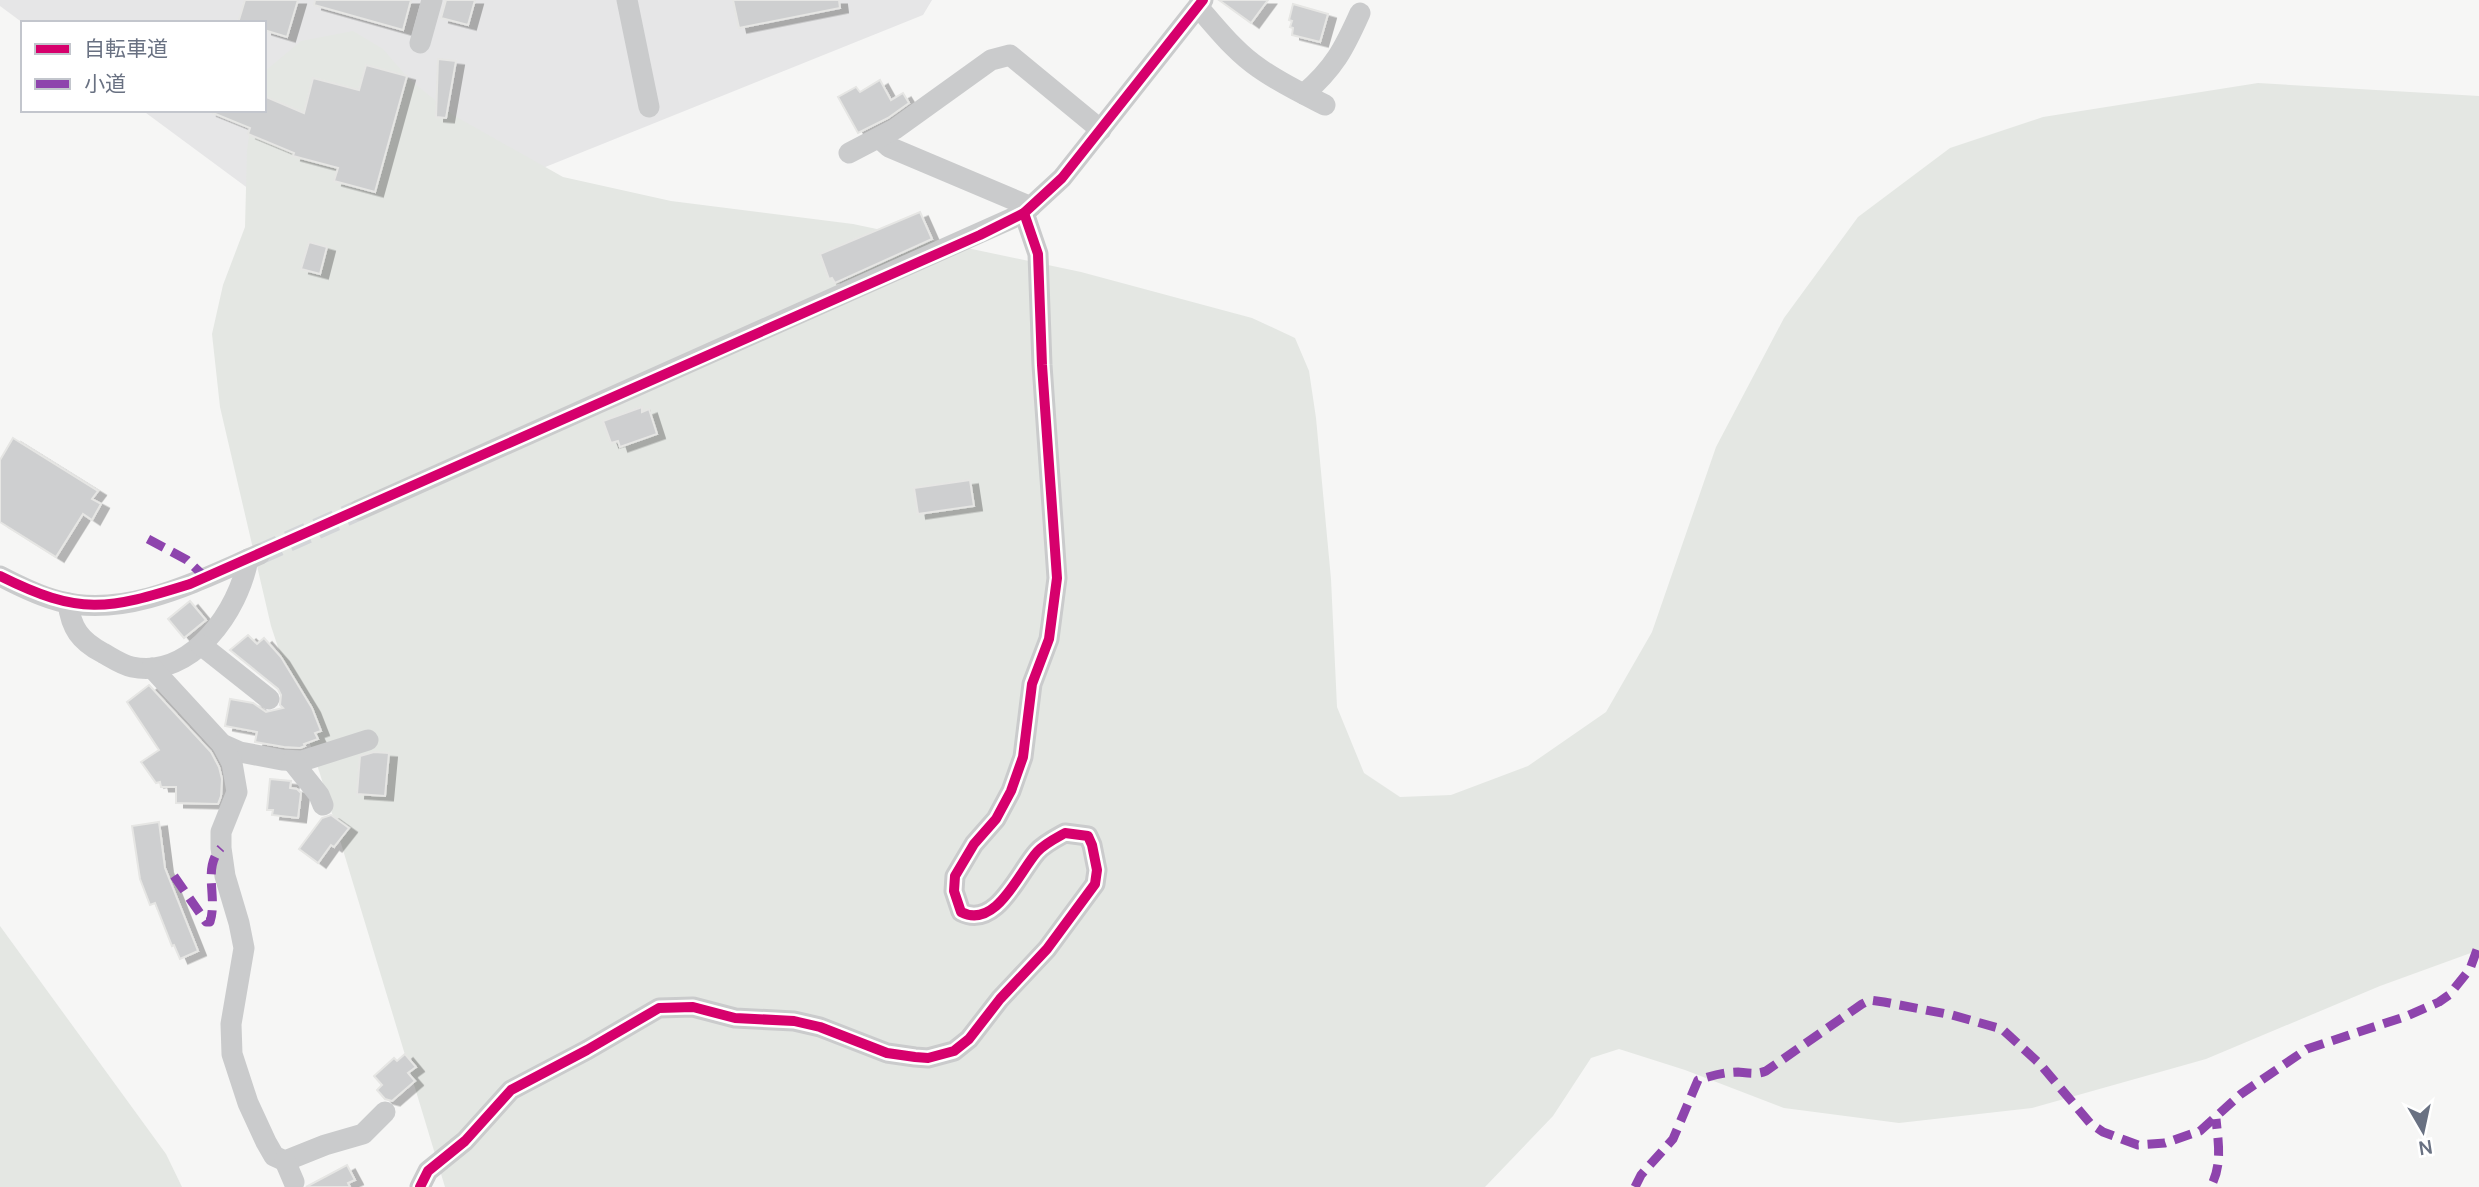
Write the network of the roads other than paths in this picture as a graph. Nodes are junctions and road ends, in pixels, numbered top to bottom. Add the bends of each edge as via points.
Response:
1 (432, 0) edge
2 (627, 0) edge
3 (1200, 3) edge
4 (1360, 13) dead end
5 (420, 43) dead end
6 (1304, 94) junction
7 (1325, 105) dead end
8 (649, 107) dead end
9 (1101, 130) junction
10 (879, 138) junction
11 (849, 153) dead end
12 (1027, 210) junction
13 (359, 510) tunnel mouth
14 (0, 576) edge
15 (68, 603) junction
16 (201, 645) junction
17 (152, 668) junction
18 (269, 699) dead end
19 (368, 740) dead end
20 (222, 744) junction
21 (292, 761) junction
22 (323, 804) dead end
23 (385, 1112) dead end
24 (285, 1161) junction
25 (294, 1182) dead end
26 (420, 1187) edge

1 - 5 street
2 - 8 street
3 - 6 street via 1230,43 1256,67
3 - 9 street
4 - 6 street via 1341,55
6 - 7 street
9 - 10 street via 1010,55 991,60
9 - 12 street via 1062,178
10 - 11 street
10 - 12 street via 889,147
12 - 13 street
12 - 26 street via 1038,254 1057,578 1049,639 1032,684 1023,757 996,820 974,844 955,876 954,891 961,912 969,916 986,913 1013,889 1038,851 1065,833 1088,836 1097,870 1095,884 1047,949 970,1039 954,1051 915,1057 794,1021 735,1018 693,1007 659,1008 511,1090 465,1140 428,1171
14 - 15 street
15 - 16 street via 101,606 136,601 254,557 228,612
15 - 17 street via 80,639 131,667
16 - 17 street via 186,656
16 - 18 street
17 - 20 street
19 - 21 street
20 - 21 street via 240,752
20 - 24 street via 232,763 237,792 221,832 220,848 244,948 231,1024 232,1054 266,1142 274,1156
21 - 22 street
23 - 24 street via 363,1134
24 - 25 street

